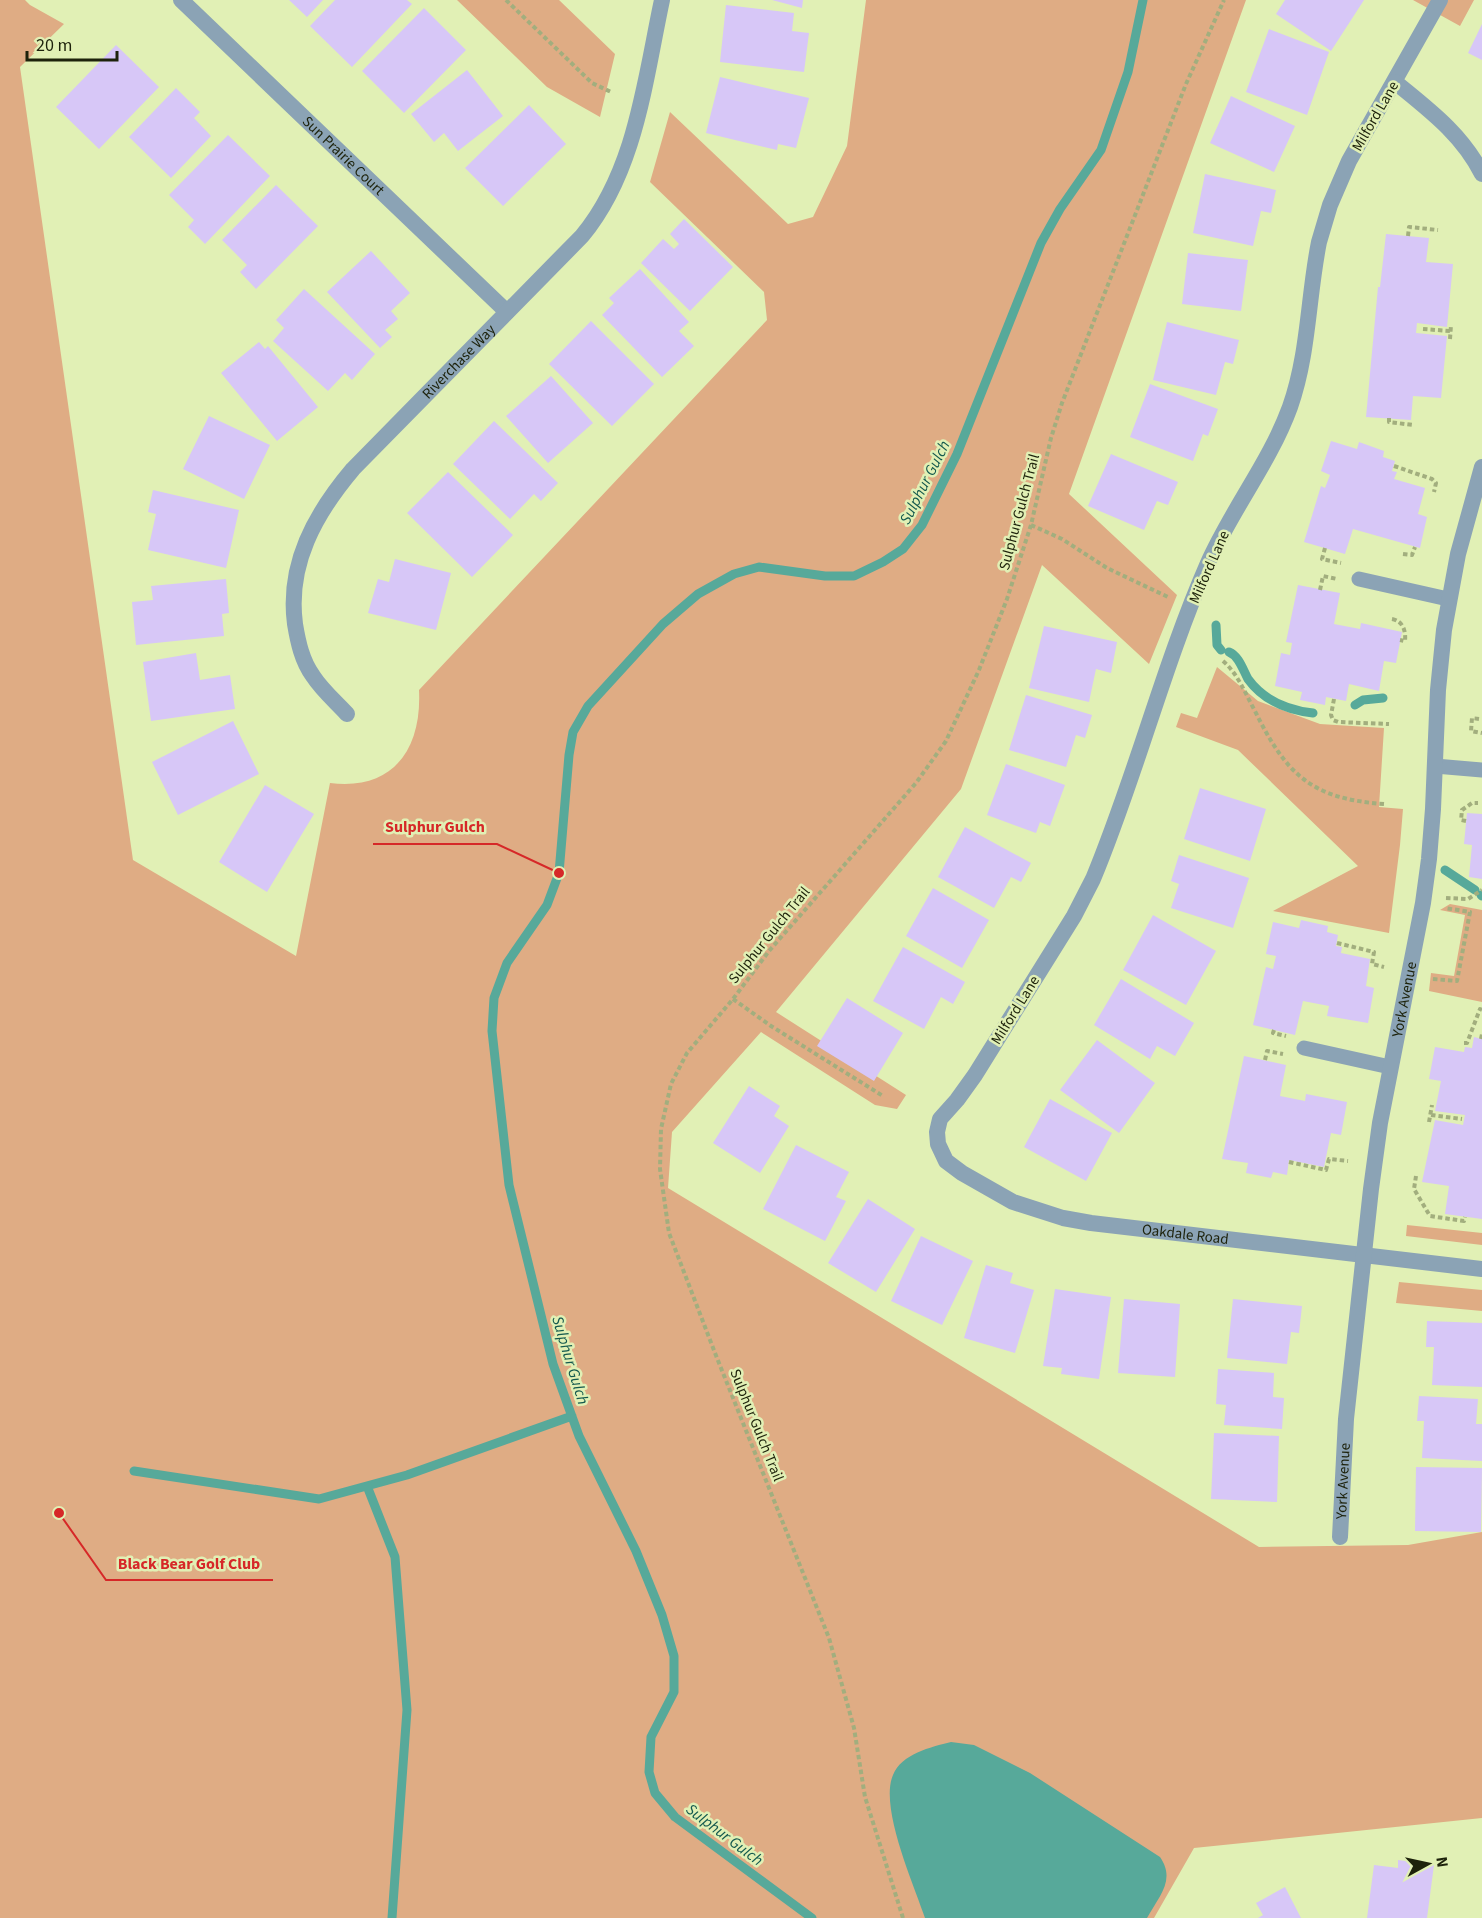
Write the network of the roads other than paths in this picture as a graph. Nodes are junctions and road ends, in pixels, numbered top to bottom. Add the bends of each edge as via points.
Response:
1 (181, 0) edge
2 (663, 0) edge
3 (1440, 0) edge
4 (1395, 82) junction
5 (1482, 174) edge
6 (507, 312) junction
7 (1482, 467) edge
8 (1359, 579) dead end
9 (1449, 599) junction
10 (347, 714) dead end
11 (1435, 766) junction
12 (1482, 770) edge
13 (1304, 1048) dead end
14 (1390, 1067) junction
15 (940, 1119) joint
16 (1363, 1255) junction
17 (1482, 1269) edge
18 (1340, 1537) dead end

1 - 6 street, Sun Prairie Court
2 - 6 street, Riverchase Way via 632,133 609,196 582,236
3 - 4 street, Milford Lane
4 - 5 street via 1443,121
4 - 15 street, Milford Lane via 1349,161 1324,222 1303,360 1291,406 1208,564 1093,879 975,1075
6 - 10 street, Riverchase Way via 353,469 322,509 304,544 293,598 297,637 313,676
7 - 9 street, York Avenue
8 - 9 lane
9 - 11 street, York Avenue via 1441,655
11 - 12 lane
11 - 14 street, York Avenue via 1423,903
13 - 14 lane
14 - 16 street, York Avenue
15 - 16 street, Oakdale Road via 938,1144 951,1167 1029,1208 1091,1223
16 - 17 street, Oakdale Road
16 - 18 street, York Avenue via 1346,1419

